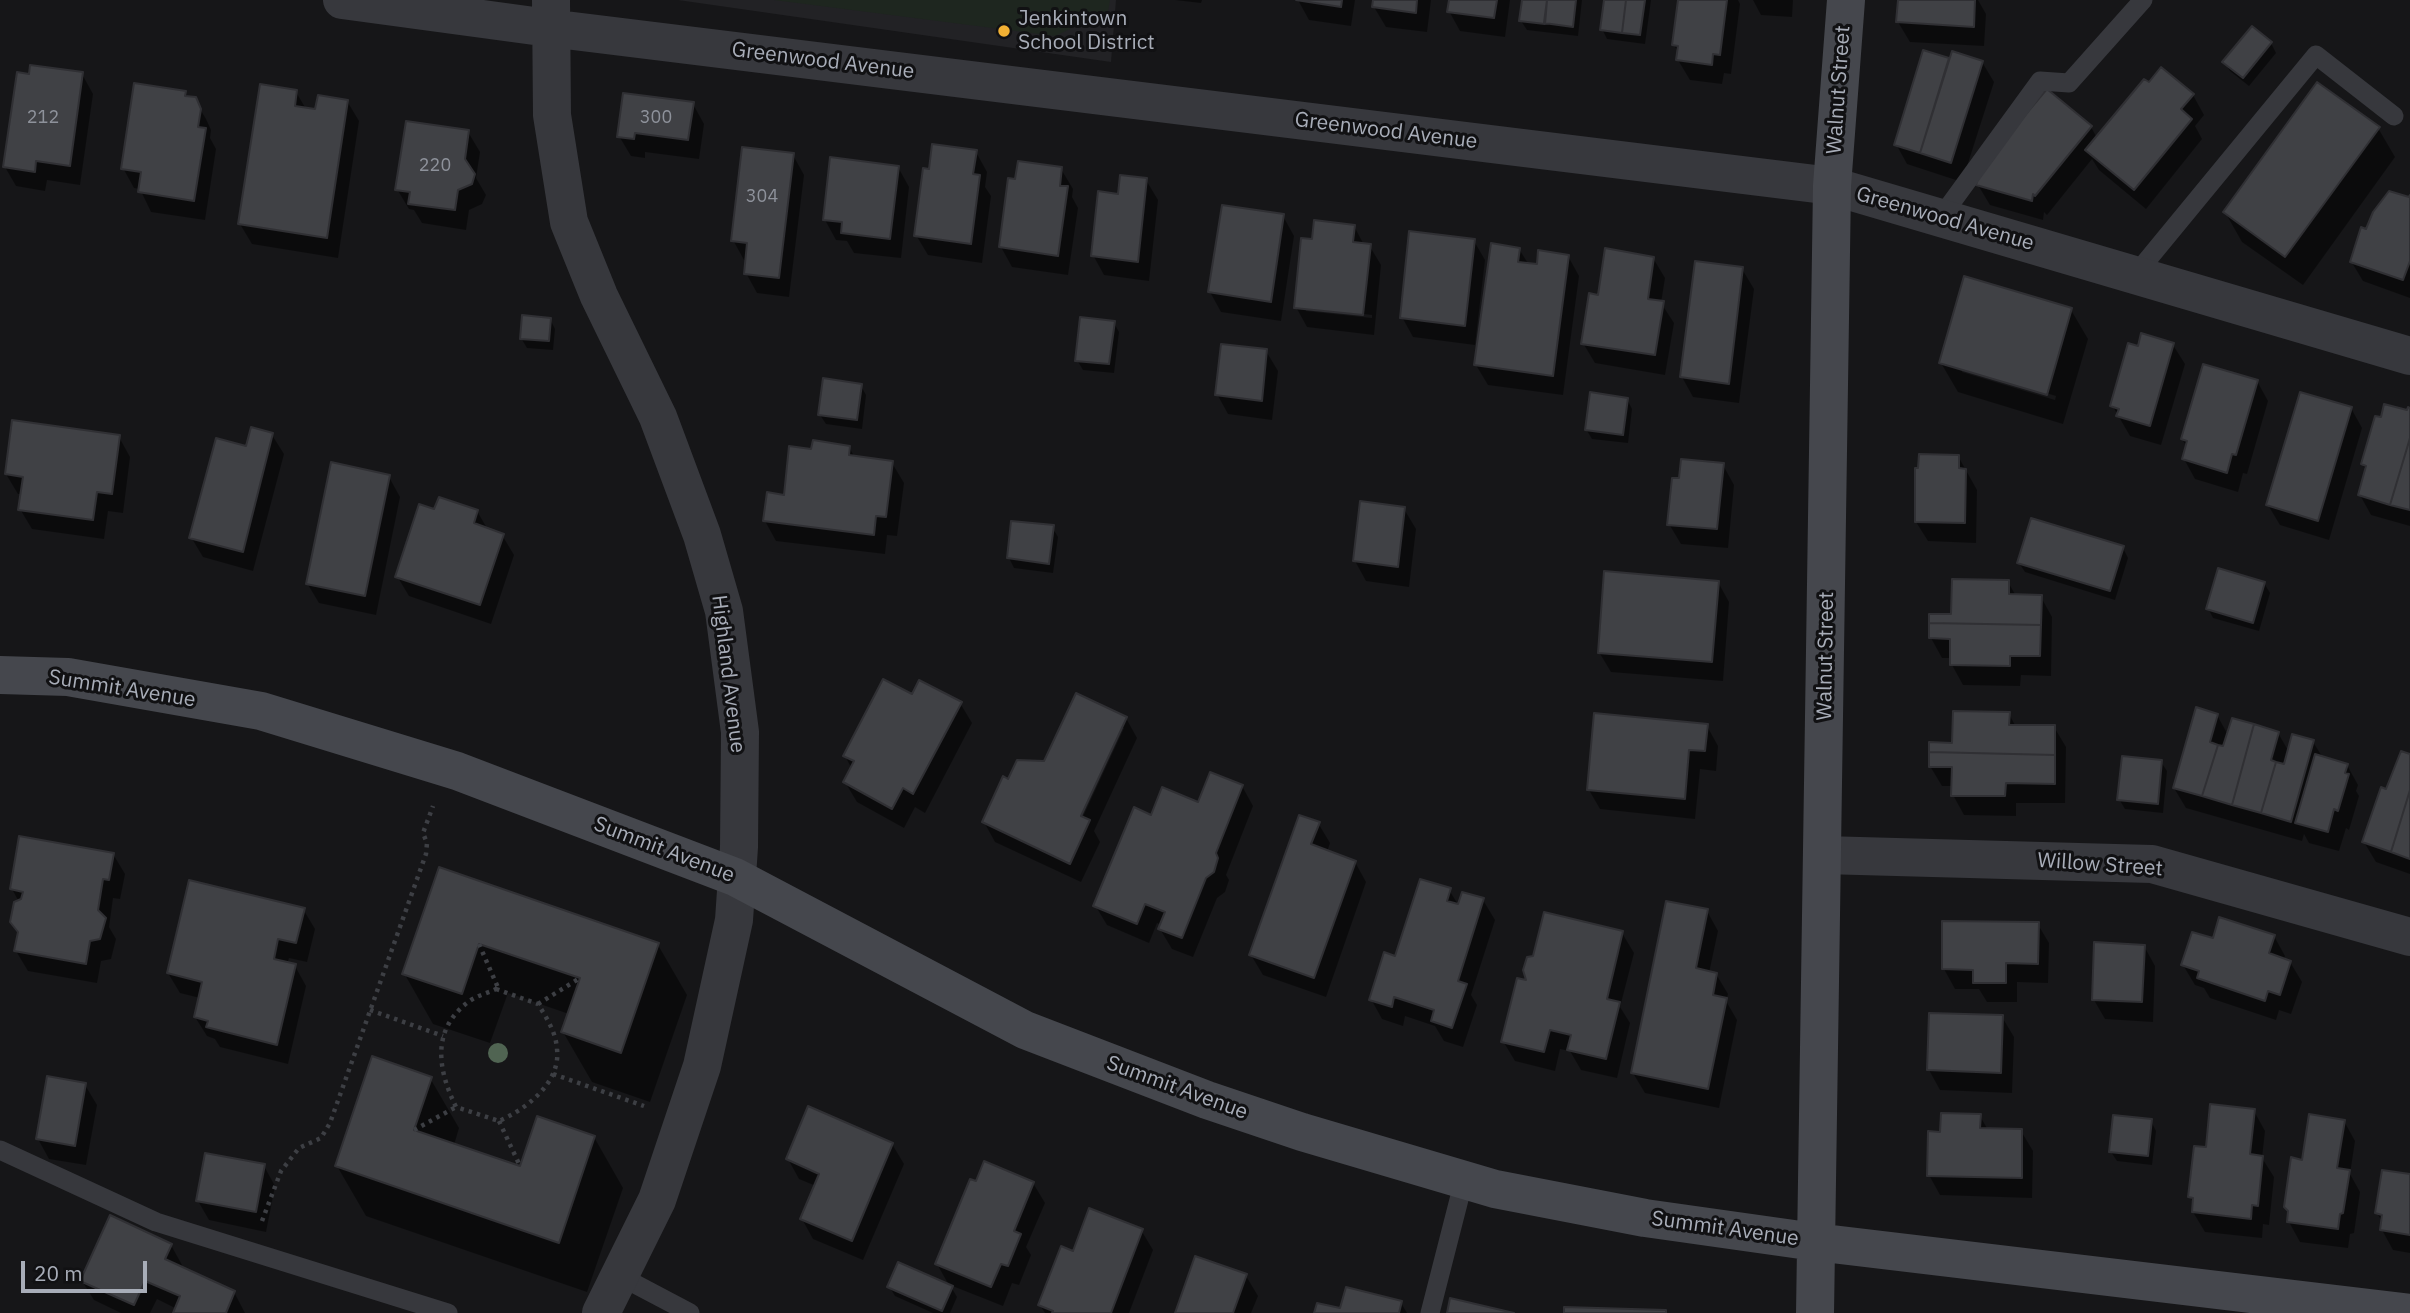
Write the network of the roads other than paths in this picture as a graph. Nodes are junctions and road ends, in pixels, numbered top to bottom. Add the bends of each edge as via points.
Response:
1 (342, 0) edge
2 (1846, 0) edge
3 (2143, 0) edge
4 (550, 14) edge
5 (2394, 116) dead end
6 (1832, 186) junction
7 (1941, 217) junction
8 (2134, 275) junction
9 (2410, 356) edge
10 (0, 675) edge
11 (1823, 855) junction
12 (735, 877) junction
13 (2410, 937) edge
14 (0, 1150) edge
15 (1464, 1180) junction
16 (1815, 1242) junction
17 (618, 1275) junction
18 (2410, 1312) edge
19 (448, 1313) edge
20 (601, 1313) edge
21 (690, 1313) edge
22 (1430, 1313) edge
23 (1815, 1313) edge

1 - 4 street, Greenwood Avenue
2 - 6 street, Walnut Street
3 - 7 lane via 2069,83 2039,81
4 - 6 street, Greenwood Avenue
4 - 12 street, Highland Avenue via 551,115 569,222 658,417 702,535 724,611 740,732
5 - 8 lane via 2316,55
6 - 7 street, Greenwood Avenue
6 - 11 street, Walnut Street
7 - 8 street, Greenwood Avenue
8 - 9 street, Greenwood Avenue
10 - 12 street, Summit Avenue via 68,677 261,711 457,771
11 - 13 street, Willow Street via 2152,864
11 - 16 street, Walnut Street
12 - 15 street, Summit Avenue via 1025,1030 1197,1097
12 - 17 street, Highland Avenue via 734,920 702,1066 657,1200
14 - 19 lane via 156,1222
15 - 16 street, Summit Avenue via 1645,1218
15 - 22 lane
16 - 18 street, Summit Avenue
16 - 23 street, Walnut Street
17 - 20 street, Highland Avenue
17 - 21 lane

